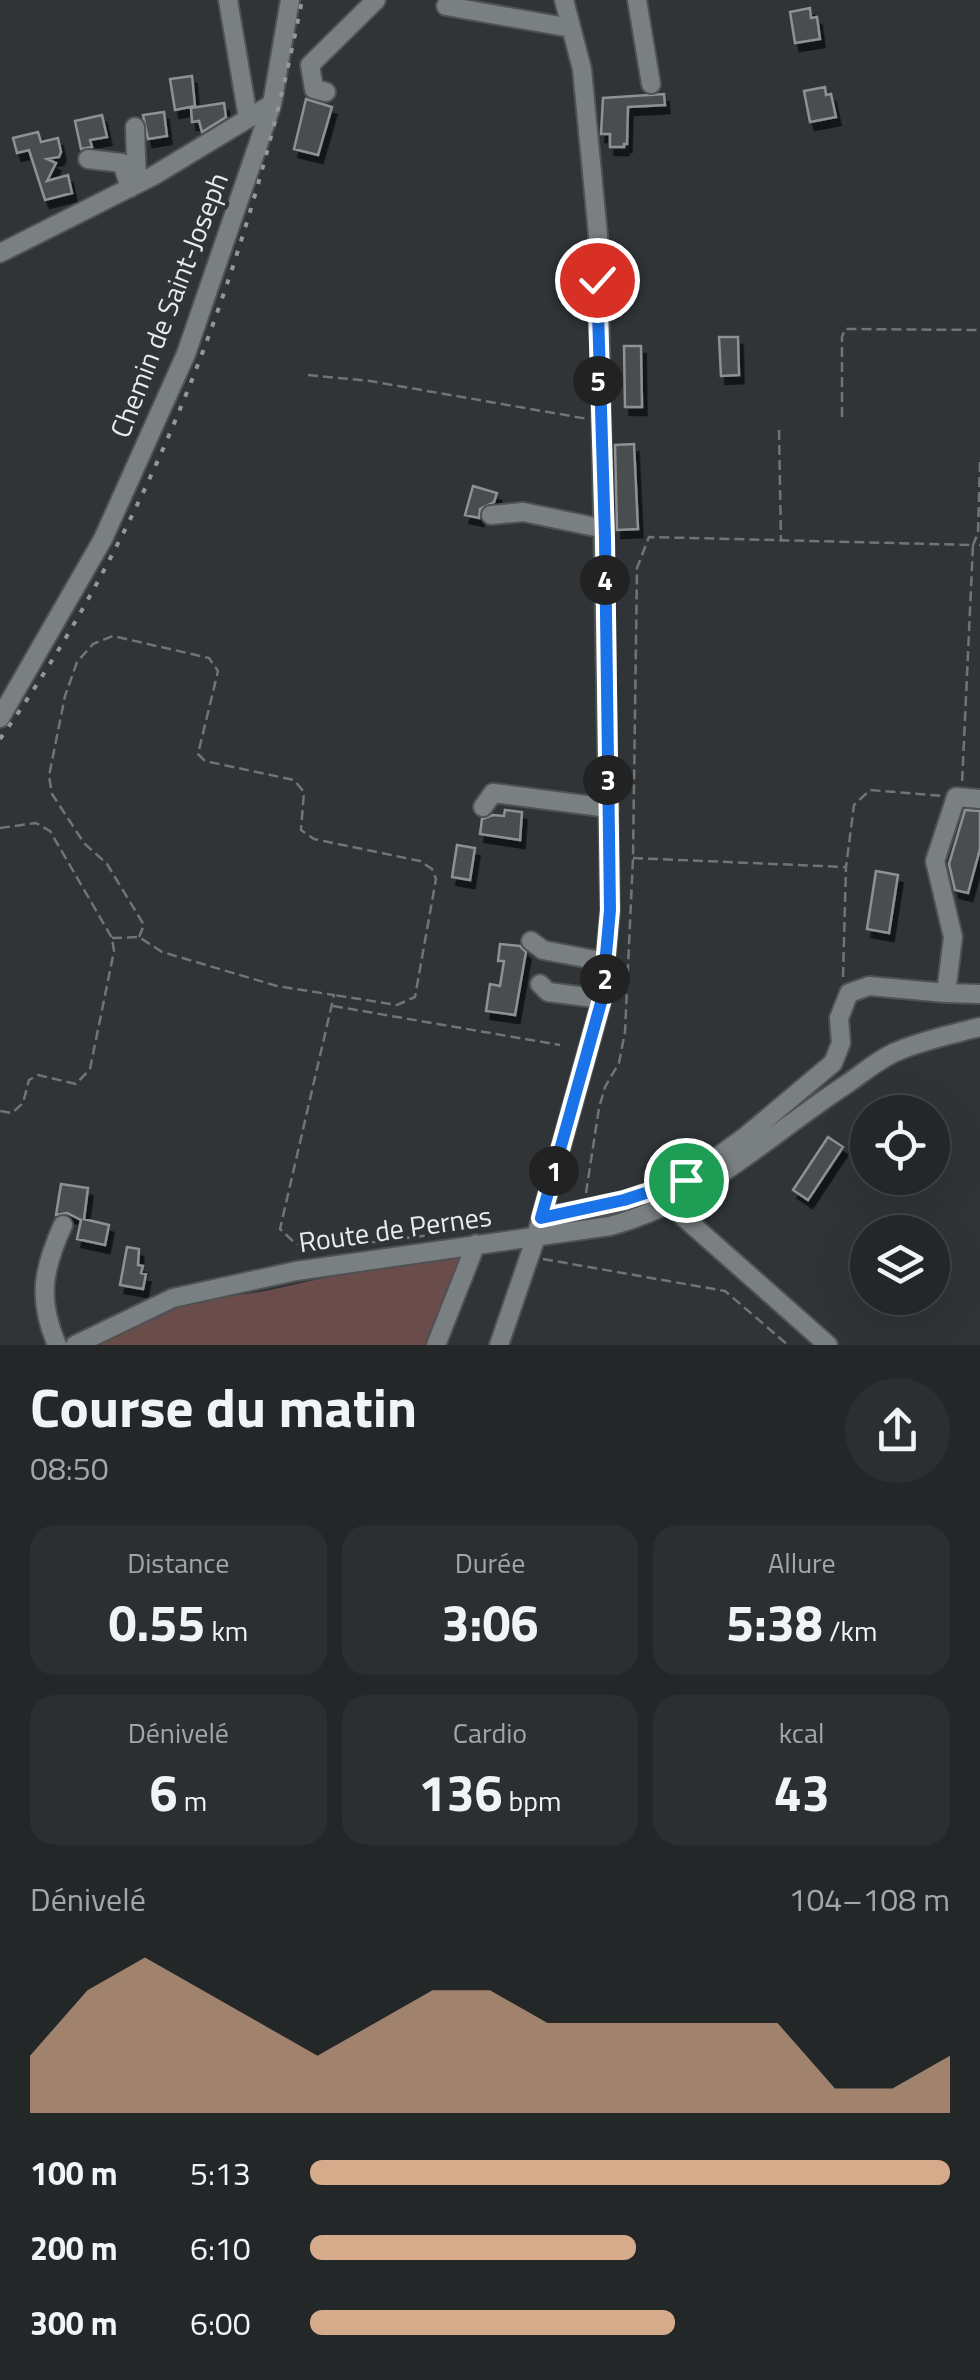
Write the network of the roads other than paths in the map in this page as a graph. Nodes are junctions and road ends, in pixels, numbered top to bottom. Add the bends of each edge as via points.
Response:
1 (228, 0) edge
2 (290, 0) edge
3 (376, 0) edge
4 (564, 0) edge
5 (637, 0) edge
6 (446, 6) dead end
7 (571, 28) junction
8 (651, 84) dead end
9 (326, 92) dead end
10 (272, 104) junction
11 (248, 118) junction
12 (134, 127) dead end
13 (88, 159) dead end
14 (133, 186) junction
15 (0, 253) edge
16 (492, 515) dead end
17 (605, 529) junction
18 (0, 718) edge
19 (980, 800) edge
20 (483, 808) dead end
21 (609, 808) junction
22 (531, 941) dead end
23 (606, 962) junction
24 (540, 984) dead end
25 (946, 993) junction
26 (980, 994) edge
27 (602, 999) junction
28 (980, 1027) edge
29 (671, 1206) junction
30 (541, 1218) junction
31 (62, 1224) dead end
32 (536, 1237) junction
33 (476, 1244) junction
34 (57, 1345) edge
35 (75, 1345) edge
36 (436, 1345) edge
37 (499, 1345) edge
38 (828, 1345) edge

1 - 11 street
2 - 10 street, Chemin de Saint-Joseph
3 - 9 street via 310,65 314,89
4 - 7 street
5 - 8 street
6 - 7 street
7 - 17 street via 582,69 598,235
10 - 11 street
10 - 18 street, Chemin de Saint-Joseph via 186,354 145,450 104,539
11 - 14 street
12 - 14 street
13 - 14 street via 122,162
14 - 15 street
16 - 17 street via 522,512
17 - 21 street
19 - 25 street via 956,797 935,861 953,937
20 - 21 street via 492,793
21 - 23 street
22 - 23 street via 543,950
23 - 27 street
24 - 27 street via 548,992
25 - 26 street
25 - 30 street via 868,986 849,992 832,1063 746,1136 686,1180
27 - 30 street
28 - 29 street, Route de Pernes via 896,1052
29 - 32 street, Route de Pernes via 610,1226
29 - 38 street
30 - 32 street
31 - 34 street via 47,1260 43,1301
32 - 33 street, Route de Pernes
32 - 37 street
33 - 35 street, Route de Pernes via 296,1270 173,1298
33 - 36 street

